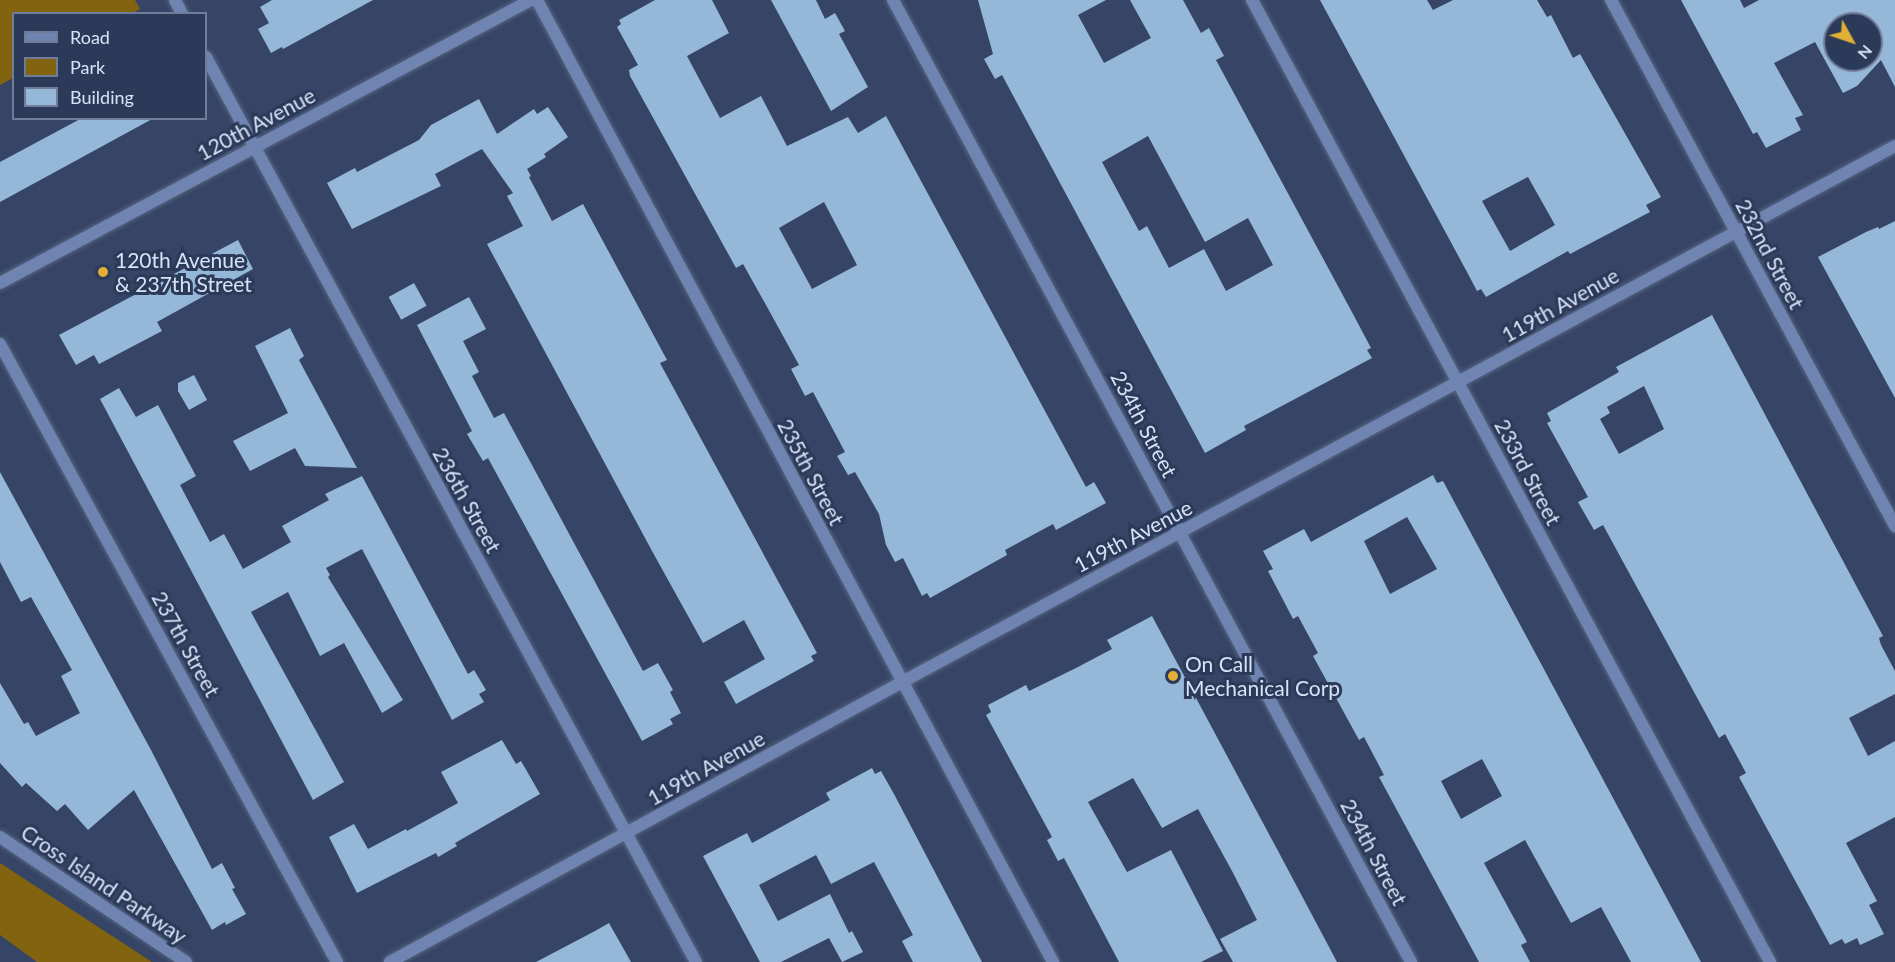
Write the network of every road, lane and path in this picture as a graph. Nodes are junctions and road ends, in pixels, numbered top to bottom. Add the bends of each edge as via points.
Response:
1 (531, 0) edge
2 (537, 0) edge
3 (893, 0) edge
4 (1252, 0) edge
5 (1611, 0) edge
6 (207, 59) edge
7 (1895, 146) edge
8 (253, 147) junction
9 (1736, 231) junction
10 (0, 283) edge
11 (0, 344) edge
12 (1458, 382) junction
13 (1895, 526) edge
14 (1180, 532) junction
15 (902, 682) junction
16 (626, 834) junction
17 (0, 837) edge
18 (186, 962) edge
19 (337, 962) edge
20 (390, 962) edge
21 (696, 962) edge
22 (1053, 962) edge
23 (1411, 962) edge
24 (1770, 962) edge

1 - 8 street, 120th Avenue
2 - 15 street, 235th Street
3 - 14 street, 234th Street
4 - 12 street, 233rd Street
5 - 9 street, 232nd Street
6 - 8 street, 236th Street
7 - 9 street, 119th Avenue
8 - 10 street, 120th Avenue
8 - 16 street, 236th Street
9 - 12 street, 119th Avenue
9 - 13 street, 232nd Street
11 - 19 street, 237th Street
12 - 14 street, 119th Avenue
12 - 24 street, 233rd Street
14 - 15 street, 119th Avenue
14 - 23 street, 234th Street
15 - 16 street, 119th Avenue
15 - 22 street, 235th Street
16 - 20 street, 119th Avenue
16 - 21 street, 236th Street
17 - 18 street, Cross Island Parkway

